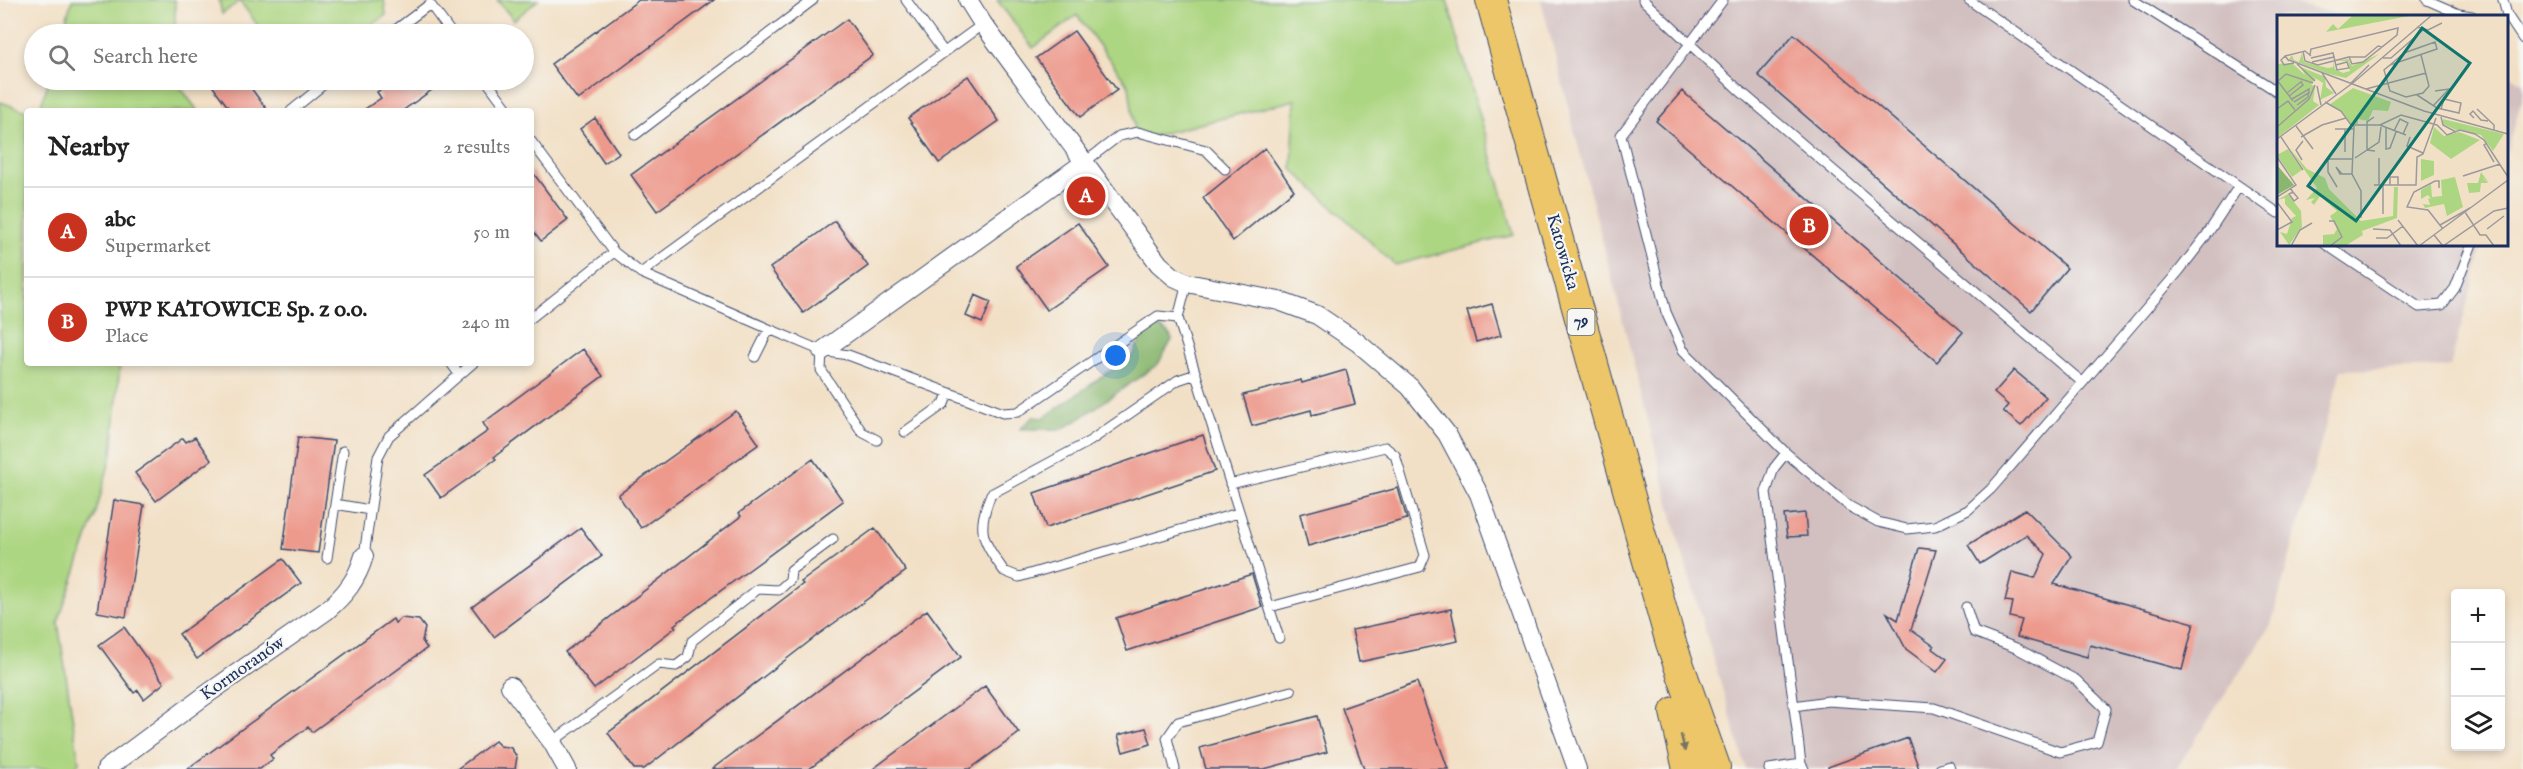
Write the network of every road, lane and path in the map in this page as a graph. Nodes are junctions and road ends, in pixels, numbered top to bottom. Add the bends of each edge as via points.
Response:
1 (813, 0) edge
2 (906, 0) edge
3 (968, 0) edge
4 (1491, 0) edge
5 (1643, 0) edge
6 (1723, 0) edge
7 (1969, 0) edge
8 (2133, 0) edge
9 (2427, 0) edge
10 (2503, 0) edge
11 (2466, 15) edge
12 (2504, 15) edge
13 (2508, 21) edge
14 (403, 24) edge
15 (445, 24) edge
16 (982, 24) junction
17 (2523, 39) edge
18 (1692, 44) junction
19 (944, 52) junction
20 (317, 90) edge
21 (493, 90) edge
22 (2277, 91) edge
23 (295, 108) edge
24 (507, 108) edge
25 (635, 135) dead end
26 (534, 145) edge
27 (1085, 162) junction
28 (1225, 169) dead end
29 (2239, 186) junction
30 (2277, 212) edge
31 (2328, 246) edge
32 (2471, 246) edge
33 (614, 252) junction
34 (641, 273) junction
35 (1187, 283) junction
36 (534, 316) edge
37 (1178, 318) junction
38 (769, 329) junction
39 (822, 351) junction
40 (755, 357) dead end
41 (453, 366) edge
42 (469, 366) edge
43 (459, 374) junction
44 (1196, 374) junction
45 (2082, 382) junction
46 (948, 393) junction
47 (905, 432) dead end
48 (877, 440) dead end
49 (343, 451) dead end
50 (1786, 453) junction
51 (1230, 484) junction
52 (335, 504) junction
53 (370, 510) junction
54 (1238, 513) junction
55 (833, 539) dead end
56 (364, 556) joint
57 (327, 558) dead end
58 (1270, 607) junction
59 (1966, 607) dead end
60 (1279, 638) dead end
61 (510, 686) dead end
62 (1291, 692) dead end
63 (1794, 706) junction
64 (552, 742) junction
65 (1801, 767) edge
66 (106, 769) edge
67 (567, 769) edge
68 (1175, 769) edge
69 (1577, 769) edge
70 (1707, 769) edge
71 (1769, 769) edge
72 (1940, 769) edge
73 (1950, 769) edge

1 - 25 lane
2 - 19 lane
3 - 16 street
4 - 70 main road, Katowicka / 79 via 1671,643 1675,713
5 - 18 lane
6 - 18 lane
7 - 29 lane
8 - 22 lane
9 - 11 lane
10 - 12 lane
13 - 17 lane
14 - 15 lane via 430,4
16 - 19 lane
16 - 27 street
18 - 45 lane via 1739,90
18 - 50 lane via 1621,135 1666,312 1683,350
19 - 34 lane
20 - 23 lane
21 - 24 lane
26 - 33 lane
27 - 28 lane via 1119,135 1138,132 1206,150
27 - 35 street via 1159,264
27 - 39 street
29 - 30 lane
29 - 45 lane via 2179,271
31 - 32 lane via 2419,307 2442,304 2455,288
33 - 34 lane
33 - 36 lane
34 - 38 lane
35 - 37 lane
35 - 69 street via 1278,301 1317,315 1357,342 1410,387 1447,434 1479,494
37 - 44 lane
37 - 46 lane via 1158,316 1018,412 1003,413
38 - 39 lane
38 - 40 lane
39 - 46 lane via 848,355
39 - 48 lane via 821,370 862,432
41 - 43 lane
42 - 43 lane
43 - 53 lane via 389,436 378,457
44 - 51 lane
44 - 54 lane via 1178,380 1090,441 991,494 983,510 982,534 1004,571 1019,576
45 - 50 lane via 1991,489 1968,510 1935,526 1907,529 1878,522 1849,506
46 - 47 lane via 944,404
49 - 52 lane
50 - 63 lane via 1774,468 1766,492
51 - 54 lane
51 - 58 lane via 1385,447 1395,455 1425,555 1420,567
52 - 53 lane
52 - 57 lane
53 - 56 lane
54 - 58 lane
55 - 64 lane via 791,570 790,580 779,590 759,589 692,641 688,657 676,666 659,664
56 - 66 street, Kormoranów via 358,576 343,597
58 - 60 lane
59 - 63 lane via 1974,632 2016,648 2076,680 2106,709 2097,742 2060,752 1934,708 1828,701
61 - 64 street
62 - 68 lane via 1178,722 1167,738
63 - 65 lane
64 - 67 street
65 - 71 lane
72 - 73 lane

